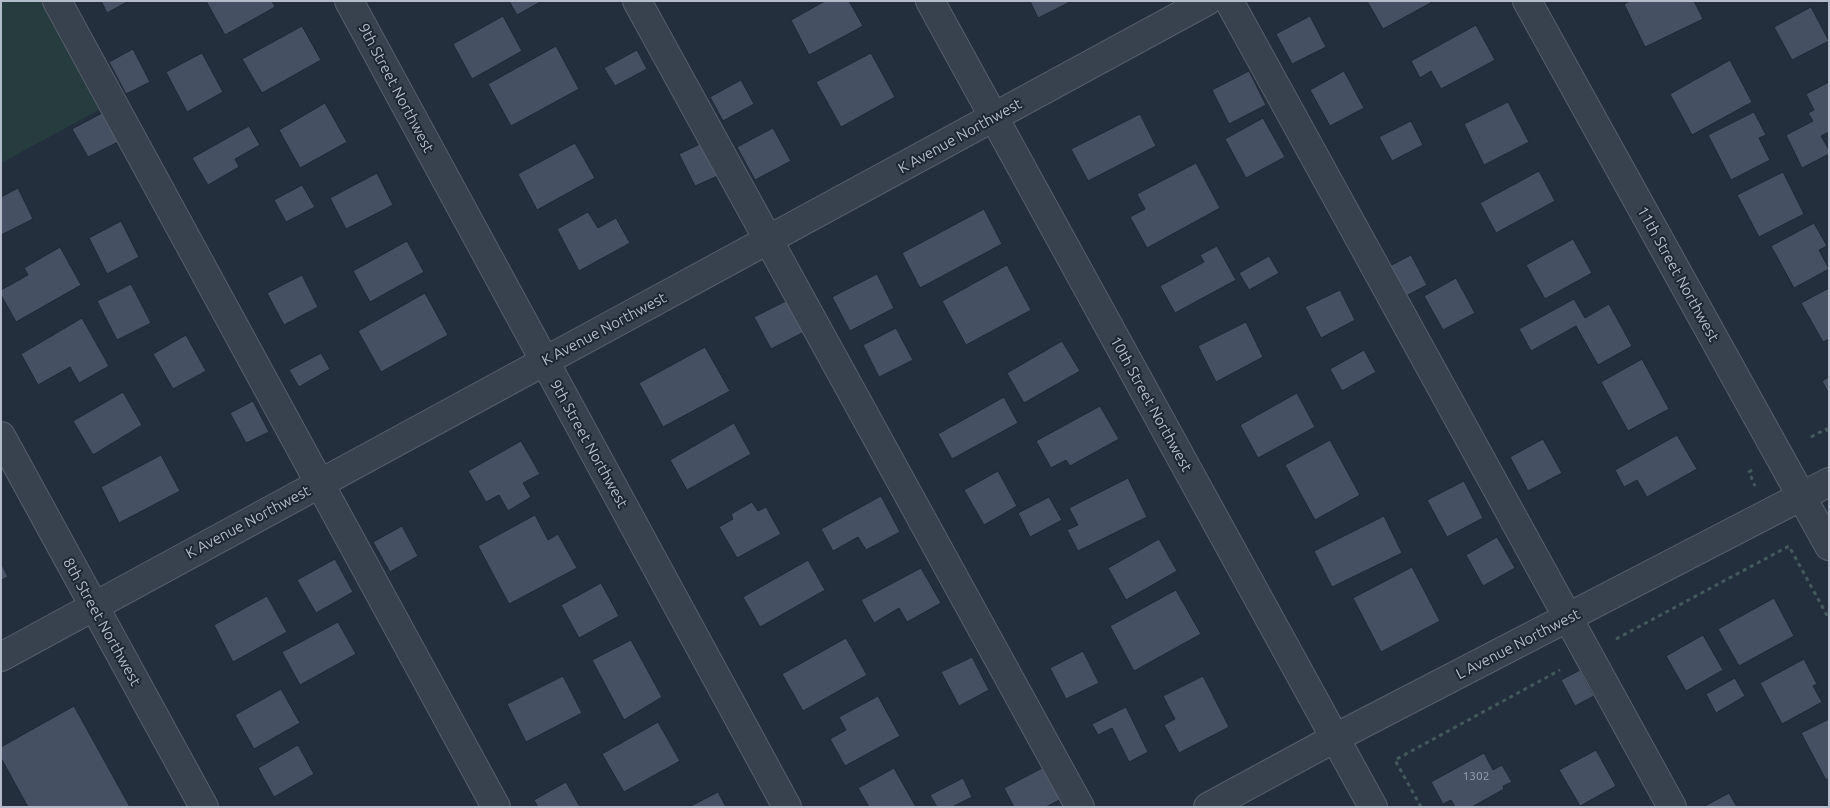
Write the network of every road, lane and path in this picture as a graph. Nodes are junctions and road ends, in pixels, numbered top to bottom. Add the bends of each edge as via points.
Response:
1 (57, 1) edge
2 (349, 1) edge
3 (637, 1) edge
4 (930, 1) edge
5 (1207, 1) edge
6 (1229, 1) edge
7 (1527, 1) edge
8 (994, 117) junction
9 (768, 240) junction
10 (544, 362) junction
11 (1829, 434) edge
12 (1, 436) edge
13 (1811, 437) dead end
14 (320, 482) junction
15 (1829, 482) edge
16 (1801, 497) junction
17 (1829, 546) edge
18 (94, 605) junction
19 (1568, 618) junction
20 (1, 657) edge
21 (1335, 738) junction
22 (204, 807) edge
23 (496, 807) edge
24 (787, 807) edge
25 (1080, 807) edge
26 (1208, 807) edge
27 (1373, 807) edge
28 (1672, 807) edge

1 - 14 street
2 - 10 street, 9th Street Northwest
3 - 9 street
4 - 8 street, 10th Street Northwest
5 - 8 street, K Avenue Northwest
6 - 19 street
7 - 16 street, 11th Street Northwest
8 - 9 street, K Avenue Northwest
8 - 21 street, 10th Street Northwest
9 - 10 street, K Avenue Northwest
9 - 25 street
10 - 14 street, K Avenue Northwest
10 - 24 street, 9th Street Northwest
11 - 13 path via 1826,430
12 - 18 street, 8th Street Northwest
14 - 18 street, K Avenue Northwest
14 - 23 street
15 - 16 street, L Avenue Northwest
16 - 17 street, 11th Street Northwest
16 - 19 street, L Avenue Northwest
18 - 20 street, K Avenue Northwest
18 - 22 street, 8th Street Northwest
19 - 21 street, L Avenue Northwest
19 - 28 street
21 - 26 street, L Avenue Northwest
21 - 27 street, 10th Street Northwest

